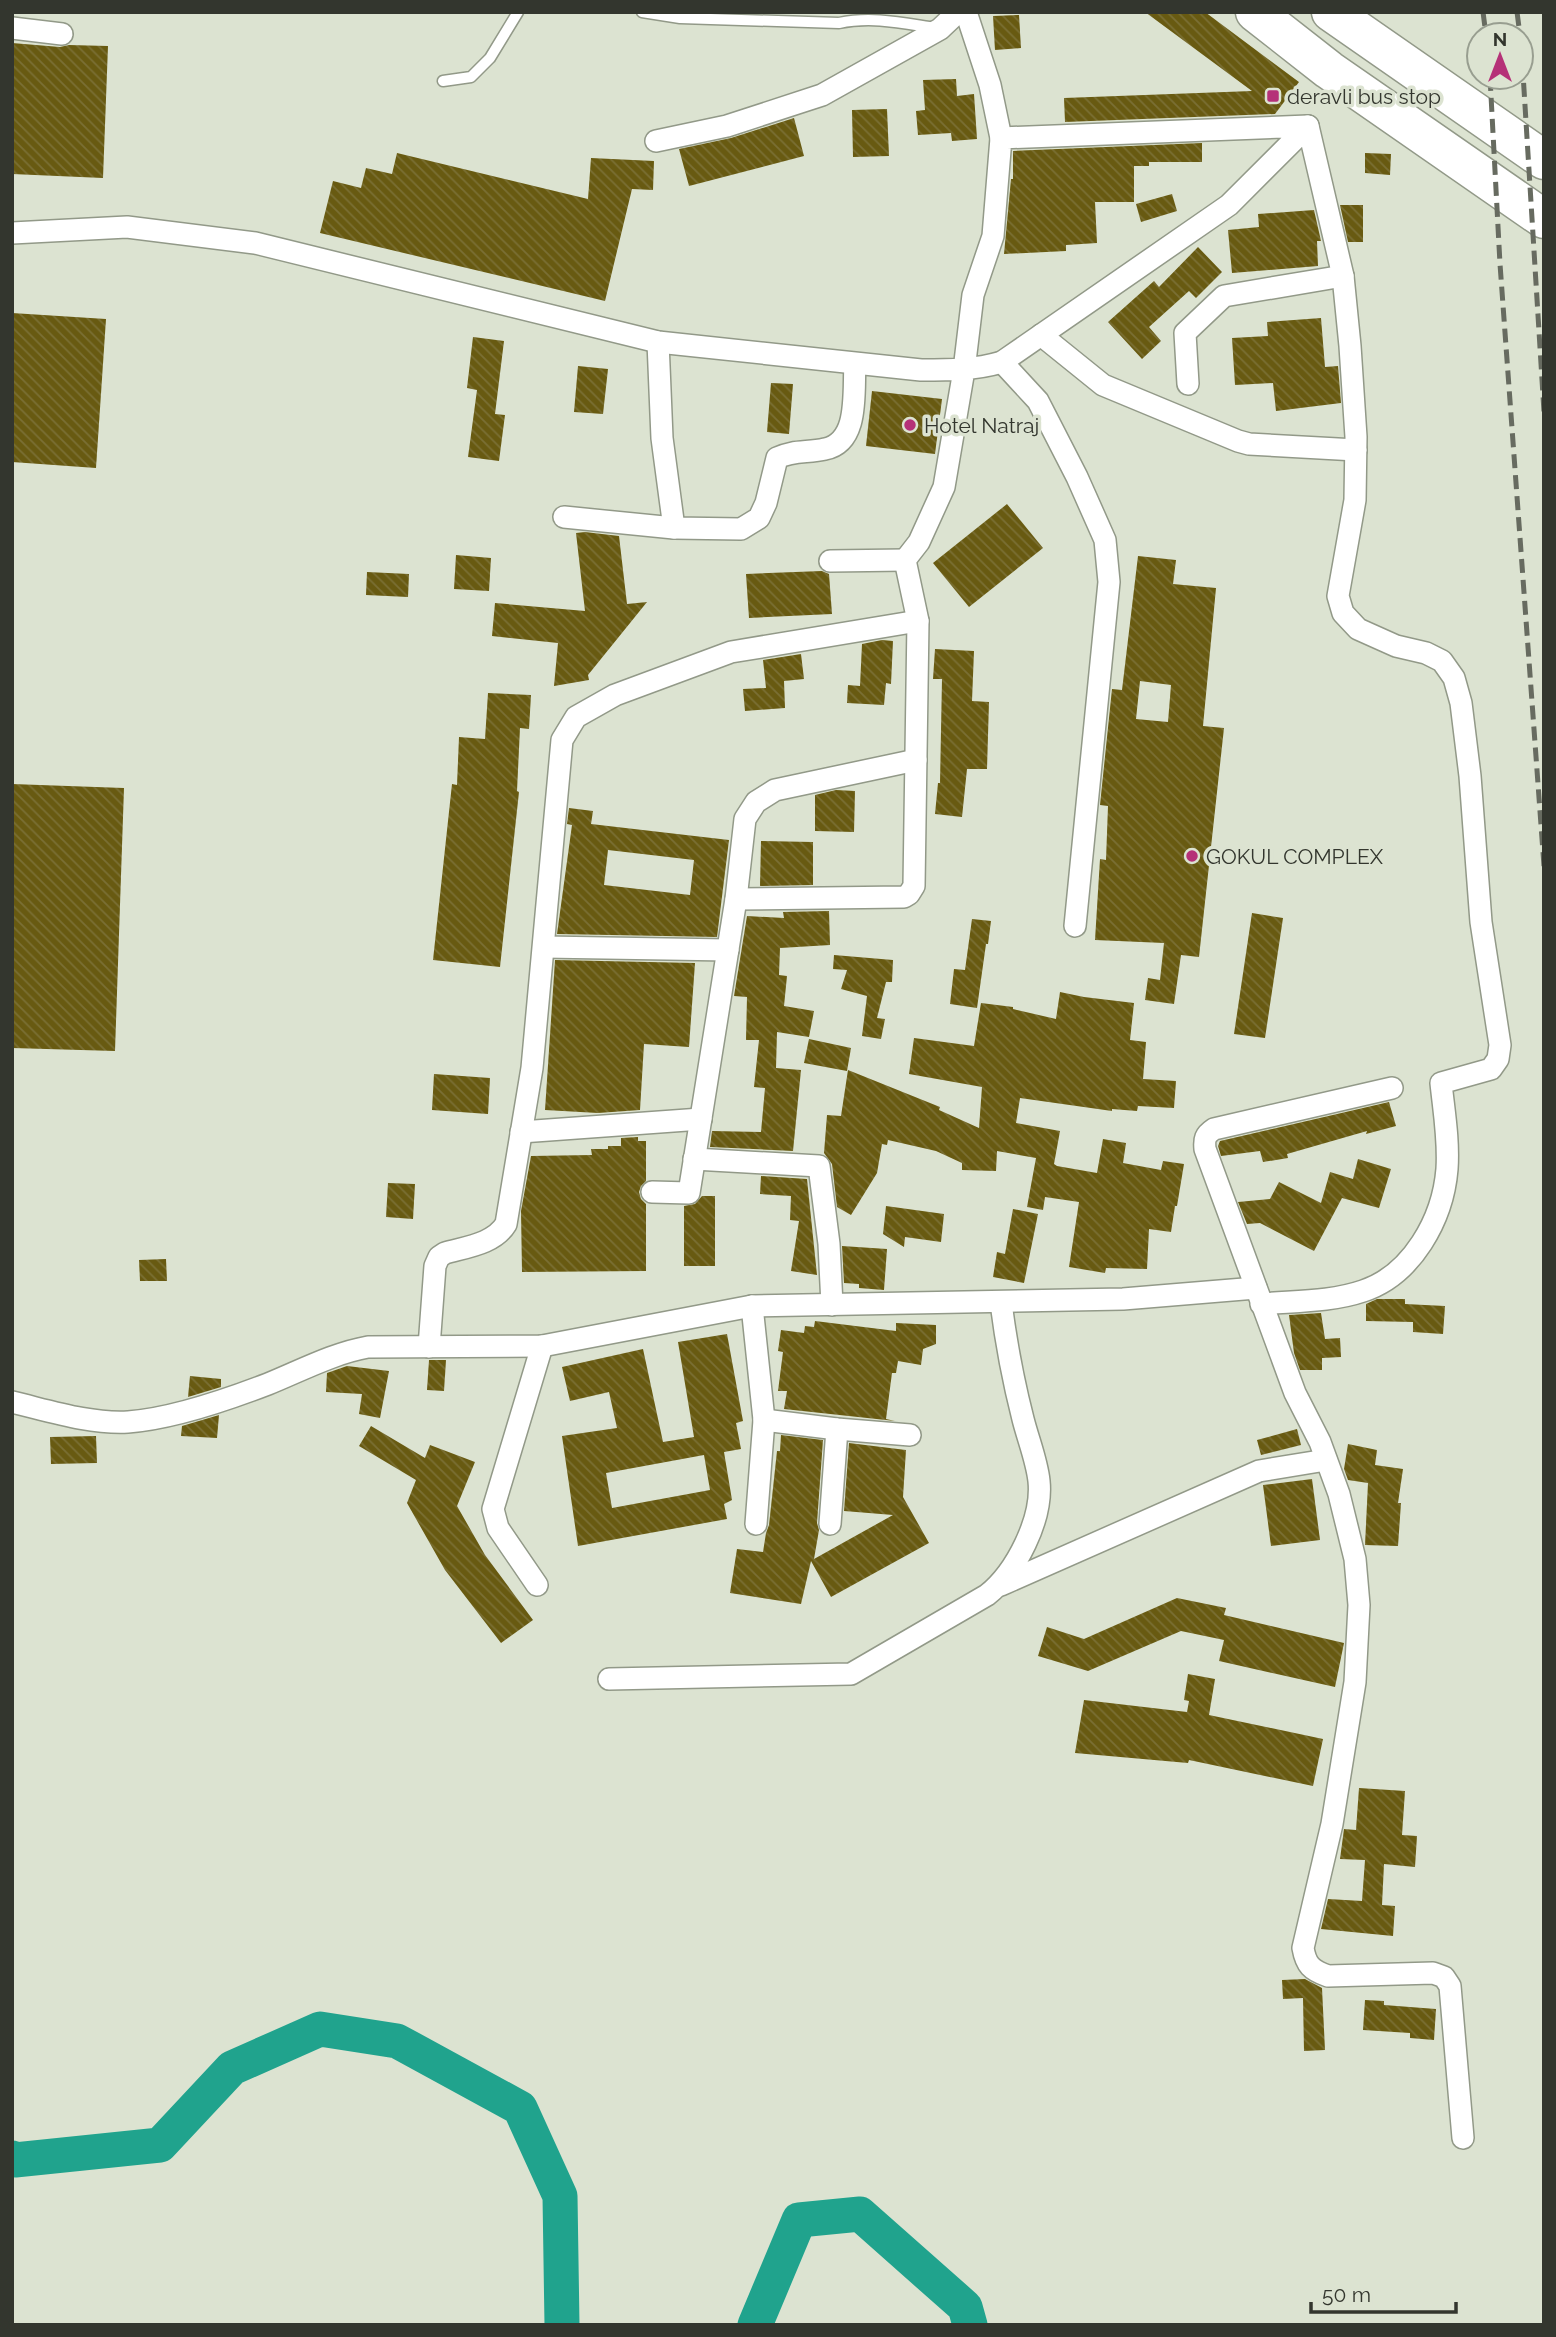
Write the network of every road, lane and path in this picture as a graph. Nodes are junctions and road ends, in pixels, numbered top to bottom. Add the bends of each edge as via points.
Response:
1 (518, 12) edge
2 (642, 12) edge
3 (958, 12) edge
4 (966, 12) edge
5 (1255, 12) edge
6 (1337, 17) edge
7 (12, 28) edge
8 (940, 29) junction
9 (62, 34) dead end
10 (1314, 58) junction
11 (443, 81) dead end
12 (1308, 126) junction
13 (1001, 138) junction
14 (656, 141) dead end
15 (1544, 160) edge
16 (1544, 219) edge
17 (12, 233) edge
18 (1343, 276) junction
19 (1041, 335) junction
20 (658, 342) junction
21 (1002, 362) junction
22 (855, 364) junction
23 (964, 370) junction
24 (1188, 384) dead end
25 (1356, 450) junction
26 (564, 517) dead end
27 (674, 528) junction
28 (905, 560) junction
29 (830, 561) dead end
30 (918, 621) junction
31 (916, 760) junction
32 (736, 899) junction
33 (1075, 926) dead end
34 (544, 947) junction
35 (728, 950) junction
36 (1392, 1088) dead end
37 (701, 1119) junction
38 (521, 1132) junction
39 (694, 1159) junction
40 (652, 1192) dead end
41 (1259, 1296) junction
42 (1001, 1303) junction
43 (832, 1305) junction
44 (752, 1306) junction
45 (542, 1346) junction
46 (429, 1347) junction
47 (12, 1402) edge
48 (764, 1420) junction
49 (837, 1429) junction
50 (910, 1435) dead end
51 (1326, 1460) junction
52 (756, 1524) dead end
53 (830, 1524) dead end
54 (537, 1584) dead end
55 (996, 1588) junction
56 (610, 1679) dead end
57 (1463, 2138) dead end

1 - 11 lane via 490,58 471,77
2 - 8 lane via 680,19 839,23 881,19
3 - 8 street
4 - 13 street via 990,85
5 - 10 highway
6 - 10 highway
6 - 15 highway
7 - 9 street
8 - 14 street via 822,95 727,126
10 - 16 highway
12 - 13 street
12 - 18 street
12 - 19 street via 1229,205
13 - 23 street via 993,236 973,295
17 - 20 street via 127,227 255,243
18 - 24 street via 1224,296 1185,333
18 - 25 street
19 - 21 street
19 - 25 street via 1103,385 1238,440
20 - 22 street
20 - 27 street via 662,438
21 - 23 street
21 - 33 street via 1038,401 1105,540 1109,582
22 - 23 street
22 - 27 street via 850,427 840,444 777,458 759,518 741,529
23 - 28 street via 944,487 919,542
25 - 41 street via 1355,500 1338,596 1343,613 1357,629 1426,653 1442,662 1454,678 1461,703 1481,922 1500,1045 1491,1069 1441,1083 1447,1138 1445,1181 1423,1240 1406,1263 1394,1275 1363,1291 1339,1297
26 - 27 street
28 - 29 street
28 - 30 street
30 - 31 street
30 - 34 street via 731,652 615,695 576,717 562,740
31 - 32 street via 775,790 757,803 745,820
31 - 32 street via 914,886 909,894
32 - 35 street
34 - 35 street
34 - 38 street
35 - 37 street
36 - 41 street via 1214,1129 1204,1139
37 - 38 street
37 - 39 street
38 - 46 street via 501,1232 445,1253 435,1266
39 - 40 street via 689,1193
39 - 43 street via 819,1166
41 - 42 street
41 - 51 street
42 - 43 street
42 - 55 street via 1011,1369 1039,1481 1025,1544
43 - 44 street
44 - 45 street
44 - 48 street
45 - 46 street
45 - 54 street via 493,1509 498,1528
46 - 47 street via 349,1350 261,1386 162,1417 126,1422
48 - 49 street
48 - 52 street
49 - 50 street
49 - 53 street
51 - 55 street via 1259,1471
51 - 57 street via 1355,1559 1359,1605 1351,1714 1303,1948 1305,1962 1328,1976 1433,1973 1444,1977 1450,1986
55 - 56 street via 851,1674

